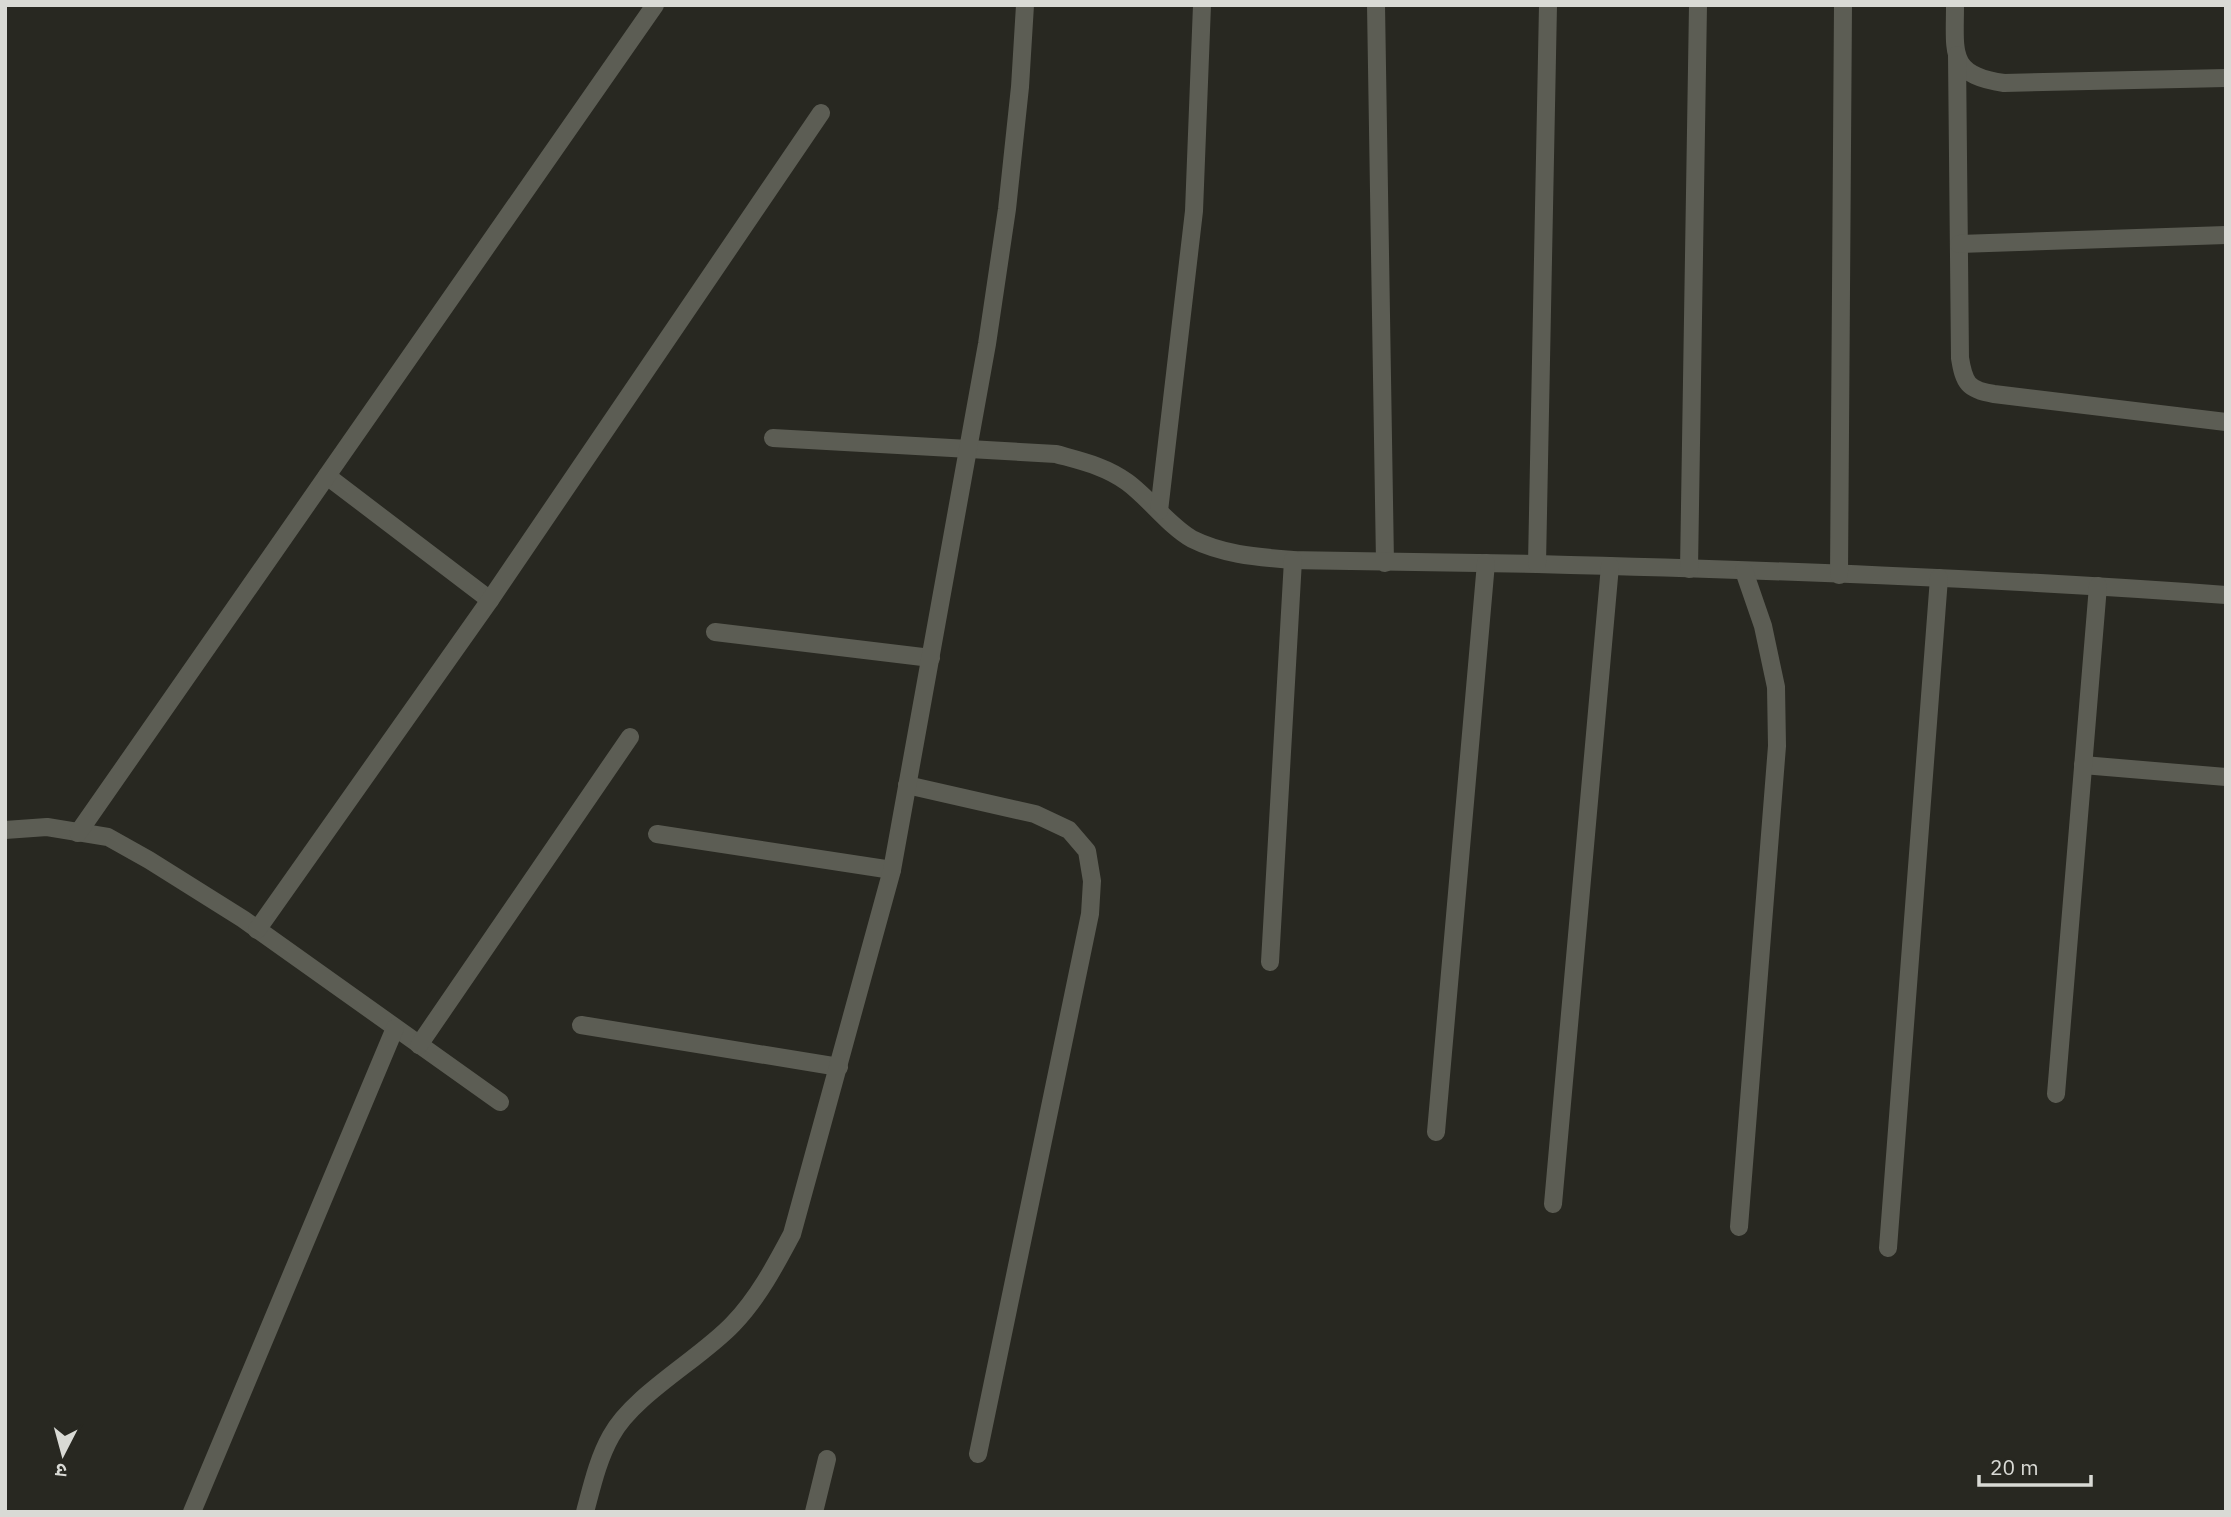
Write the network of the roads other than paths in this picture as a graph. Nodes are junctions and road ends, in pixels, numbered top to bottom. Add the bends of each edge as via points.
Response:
1 (654, 5) edge
2 (1025, 5) edge
3 (1202, 5) edge
4 (1376, 5) edge
5 (1548, 5) edge
6 (1698, 5) edge
7 (1843, 5) edge
8 (1955, 5) edge
9 (1957, 55) junction
10 (2226, 78) edge
11 (821, 113) dead end
12 (2226, 235) edge
13 (1959, 244) junction
14 (2226, 422) edge
15 (773, 438) dead end
16 (968, 449) junction
17 (327, 476) junction
18 (1159, 511) junction
19 (1293, 560) junction
20 (1385, 562) junction
21 (1486, 563) junction
22 (1537, 564) junction
23 (1610, 566) junction
24 (1689, 569) junction
25 (1744, 571) junction
26 (1839, 575) junction
27 (1939, 578) junction
28 (2098, 586) junction
29 (2226, 595) edge
30 (490, 600) junction
31 (715, 632) dead end
32 (931, 658) junction
33 (630, 737) dead end
34 (2083, 765) junction
35 (2226, 777) edge
36 (908, 785) junction
37 (5, 830) edge
38 (78, 833) junction
39 (657, 834) dead end
40 (892, 870) junction
41 (257, 930) junction
42 (1270, 962) dead end
43 (581, 1026) dead end
44 (396, 1028) junction
45 (419, 1045) junction
46 (839, 1067) junction
47 (2056, 1094) dead end
48 (500, 1102) dead end
49 (1436, 1132) dead end
50 (1553, 1204) dead end
51 (1739, 1227) dead end
52 (1888, 1248) dead end
53 (978, 1454) dead end
54 (827, 1459) dead end
55 (192, 1512) edge
56 (585, 1512) edge
57 (814, 1512) edge

1 - 17 street
2 - 16 street via 1007,209
3 - 18 street via 1194,211
4 - 20 street
5 - 22 street
6 - 24 street
7 - 26 street
8 - 9 street
9 - 10 street via 1972,76 2004,83
9 - 13 street
11 - 30 street
12 - 13 street
13 - 14 street via 1960,358 1969,386 1994,394
15 - 16 street
16 - 18 street via 1056,454 1101,467
16 - 32 street
17 - 30 street
17 - 38 street
18 - 19 street via 1189,537 1214,548
19 - 20 street
19 - 42 street
20 - 21 street
21 - 22 street
21 - 49 street
22 - 23 street
23 - 24 street
23 - 50 street
24 - 25 street
25 - 26 street
25 - 51 street via 1763,626 1776,687 1777,746
26 - 27 street
27 - 28 street
27 - 52 street
28 - 29 street
28 - 34 street
30 - 41 street
31 - 32 street
32 - 36 street
33 - 45 street
34 - 35 street
34 - 47 street
36 - 40 street
36 - 53 street via 1035,814 1069,830 1087,851 1092,881 1090,914
37 - 38 street via 47,827
38 - 41 street via 108,837
39 - 40 street
40 - 46 street
41 - 44 street
43 - 46 street
44 - 45 street
44 - 55 street
45 - 48 street
46 - 56 street via 792,1234 766,1282 733,1324 631,1410 611,1434
54 - 57 street

